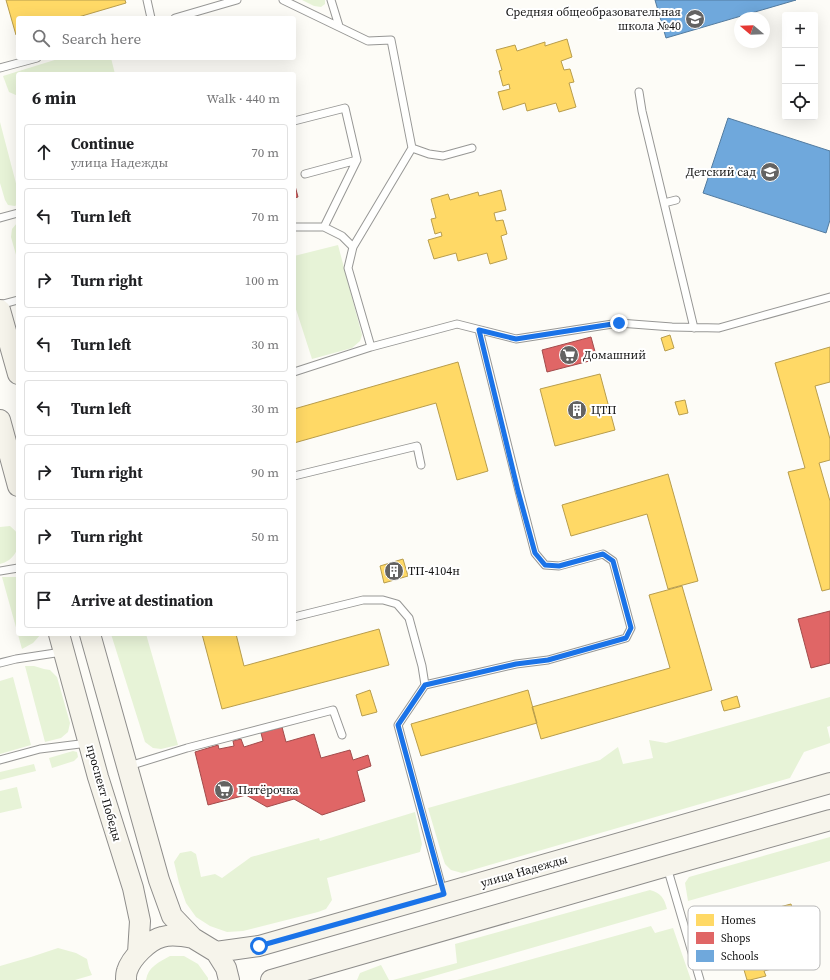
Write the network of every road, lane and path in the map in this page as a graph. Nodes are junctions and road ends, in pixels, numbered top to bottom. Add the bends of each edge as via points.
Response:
1 (146, 0) edge
2 (238, 0) edge
3 (283, 0) edge
4 (331, 0) edge
5 (150, 16) edge
6 (182, 16) edge
7 (339, 26) junction
8 (30, 60) edge
9 (0, 68) edge
10 (639, 92) dead end
11 (296, 120) edge
12 (412, 148) junction
13 (472, 148) dead end
14 (358, 160) junction
15 (305, 174) dead end
16 (676, 200) dead end
17 (664, 203) junction
18 (16, 214) edge
19 (0, 218) edge
20 (296, 226) edge
21 (324, 228) junction
22 (353, 247) junction
23 (830, 297) edge
24 (16, 301) edge
25 (0, 305) edge
26 (0, 310) edge
27 (694, 328) junction
28 (479, 330) junction
29 (372, 347) junction
30 (16, 367) edge
31 (296, 371) edge
32 (0, 420) edge
33 (421, 465) dead end
34 (296, 476) edge
35 (16, 479) edge
36 (16, 568) edge
37 (0, 571) edge
38 (296, 617) edge
39 (91, 636) edge
40 (62, 643) edge
41 (0, 663) edge
42 (425, 685) junction
43 (342, 735) dead end
44 (89, 743) junction
45 (0, 760) edge
46 (127, 767) junction
47 (830, 783) edge
48 (830, 820) edge
49 (667, 866) junction
50 (444, 894) junction
51 (193, 938) junction
52 (688, 939) edge
53 (216, 952) junction
54 (138, 953) junction
55 (697, 970) edge
56 (122, 976) edge
57 (229, 980) edge
58 (271, 980) edge
59 (700, 980) edge

1 - 5 lane
2 - 6 lane
3 - 7 lane
4 - 7 lane
7 - 12 lane via 368,41 391,40
8 - 9 lane
10 - 17 lane
11 - 14 lane via 345,108
12 - 13 lane via 443,156
12 - 22 lane
14 - 15 lane
14 - 21 lane
16 - 17 lane
17 - 27 lane
18 - 19 lane
20 - 21 lane
21 - 22 lane via 342,236
22 - 29 lane via 348,268
23 - 27 lane via 719,328
24 - 25 lane
26 - 30 main road
27 - 28 lane via 619,323 516,339
28 - 29 lane via 457,324
28 - 42 lane via 535,553 545,565 559,566 603,554 613,561 631,628 626,638 555,658 516,664
29 - 31 lane
32 - 35 main road
33 - 34 lane via 417,446
36 - 37 lane
38 - 42 lane via 363,600 383,600 397,604 409,618
39 - 46 main road, проспект Победы
40 - 41 lane
40 - 44 main road, проспект Победы
42 - 50 lane via 398,725
43 - 46 lane via 333,710 187,748
44 - 45 lane via 40,749
44 - 54 main road, проспект Победы via 133,888 140,921
46 - 51 main road, проспект Победы via 159,880 172,916
47 - 50 main road, улица Надежды
48 - 49 main road
49 - 52 lane
49 - 58 main road
50 - 53 main road, улица Надежды via 259,946
51 - 53 main road, проспект Победы
51 - 54 main road, проспект Победы via 178,935 162,937
53 - 57 main road, проспект Победы via 226,968
54 - 56 main road, проспект Победы
55 - 59 lane

